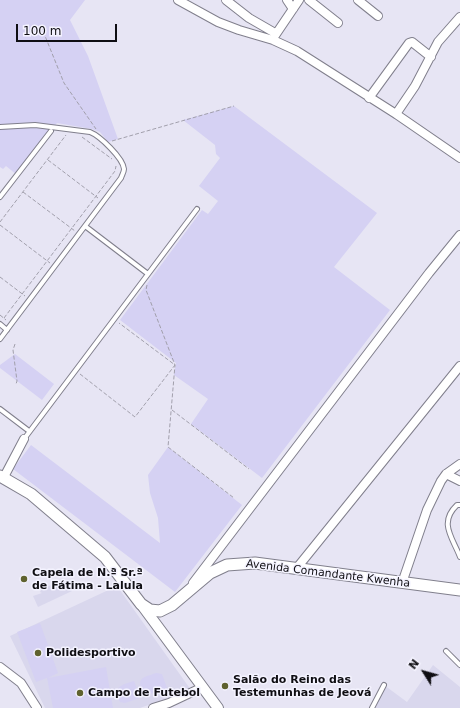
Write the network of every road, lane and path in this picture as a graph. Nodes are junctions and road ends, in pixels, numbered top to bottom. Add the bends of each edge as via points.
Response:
1 (178, 0) edge
2 (226, 0) edge
3 (287, 0) edge
4 (299, 0) edge
5 (309, 0) edge
6 (358, 0) edge
7 (293, 8) junction
8 (378, 16) dead end
9 (460, 17) edge
10 (338, 23) dead end
11 (41, 26) dead end
12 (274, 36) junction
13 (431, 57) junction
14 (369, 98) junction
15 (234, 106) dead end
16 (396, 114) junction
17 (0, 127) edge
18 (50, 131) dead end
19 (98, 131) dead end
20 (67, 133) dead end
21 (81, 136) dead end
22 (106, 143) junction
23 (460, 158) edge
24 (47, 159) junction
25 (113, 160) dead end
26 (115, 162) dead end
27 (23, 192) junction
28 (0, 197) edge
29 (96, 197) junction
30 (103, 202) junction
31 (197, 209) dead end
32 (0, 222) edge
33 (0, 225) edge
34 (85, 226) junction
35 (72, 229) junction
36 (79, 234) junction
37 (460, 235) edge
38 (47, 261) junction
39 (54, 267) junction
40 (148, 274) junction
41 (0, 277) edge
42 (22, 294) junction
43 (30, 300) junction
44 (0, 315) edge
45 (4, 318) junction
46 (114, 319) junction
47 (0, 324) edge
48 (12, 324) junction
49 (7, 330) junction
50 (0, 339) edge
51 (15, 344) dead end
52 (175, 365) junction
53 (460, 366) edge
54 (75, 371) junction
55 (16, 384) dead end
56 (0, 409) edge
57 (172, 409) junction
58 (30, 431) junction
59 (24, 439) joint
60 (460, 464) edge
61 (249, 469) dead end
62 (446, 474) junction
63 (2, 476) edge
64 (460, 481) edge
65 (234, 498) dead end
66 (460, 505) edge
67 (460, 557) edge
68 (296, 569) junction
69 (402, 583) junction
70 (460, 590) edge
71 (185, 593) junction
72 (141, 604) junction
73 (446, 651) dead end
74 (460, 665) edge
75 (0, 667) edge
76 (384, 685) dead end
77 (203, 687) junction
78 (171, 706) edge
79 (37, 708) edge
80 (153, 708) edge
81 (218, 708) edge
82 (372, 708) edge

1 - 12 street via 218,22 239,30
2 - 12 street
3 - 7 street
4 - 7 street
5 - 10 street
6 - 8 street
7 - 12 street
9 - 13 street via 438,42
11 - 19 path via 64,83
12 - 14 street
13 - 14 street via 412,42 409,43
13 - 16 street
14 - 16 street
15 - 22 path
16 - 23 street
17 - 22 lane via 35,125 85,131 96,134
18 - 28 lane
20 - 24 path
21 - 25 path
22 - 30 lane via 120,161 124,171
24 - 27 path
24 - 29 path
26 - 29 path via 116,169
27 - 32 path
27 - 35 path
29 - 30 path
29 - 35 path
30 - 34 lane
31 - 40 lane
33 - 38 path
34 - 36 lane
34 - 40 lane
35 - 36 path
35 - 38 path
36 - 39 lane
37 - 71 street
38 - 39 path
38 - 42 path
39 - 43 lane
40 - 46 lane
40 - 52 path via 146,290
41 - 42 path
42 - 43 path
42 - 45 path
43 - 48 lane
44 - 45 path
45 - 48 path
46 - 52 path
46 - 54 lane
47 - 49 lane
48 - 49 lane
49 - 50 lane
51 - 55 path via 13,350
52 - 54 path via 135,417
52 - 57 path
53 - 68 street
54 - 58 lane
56 - 58 lane
57 - 61 path
57 - 65 path via 168,448
58 - 59 lane
59 - 63 street
60 - 62 street
62 - 64 street
62 - 69 street via 440,481 427,510
63 - 72 main road via 48,507 105,557
66 - 67 lane via 452,510 448,520 448,532
68 - 69 main road, Avenida Comandante Kwenha
68 - 71 main road, Avenida Comandante Kwenha via 255,563 227,565 210,573
69 - 70 main road, Avenida Comandante Kwenha
71 - 72 main road, Avenida Comandante Kwenha via 172,605 160,611 150,610
72 - 77 street
73 - 74 lane
75 - 79 street via 21,683
76 - 82 lane
77 - 78 street
77 - 81 street
78 - 80 street

